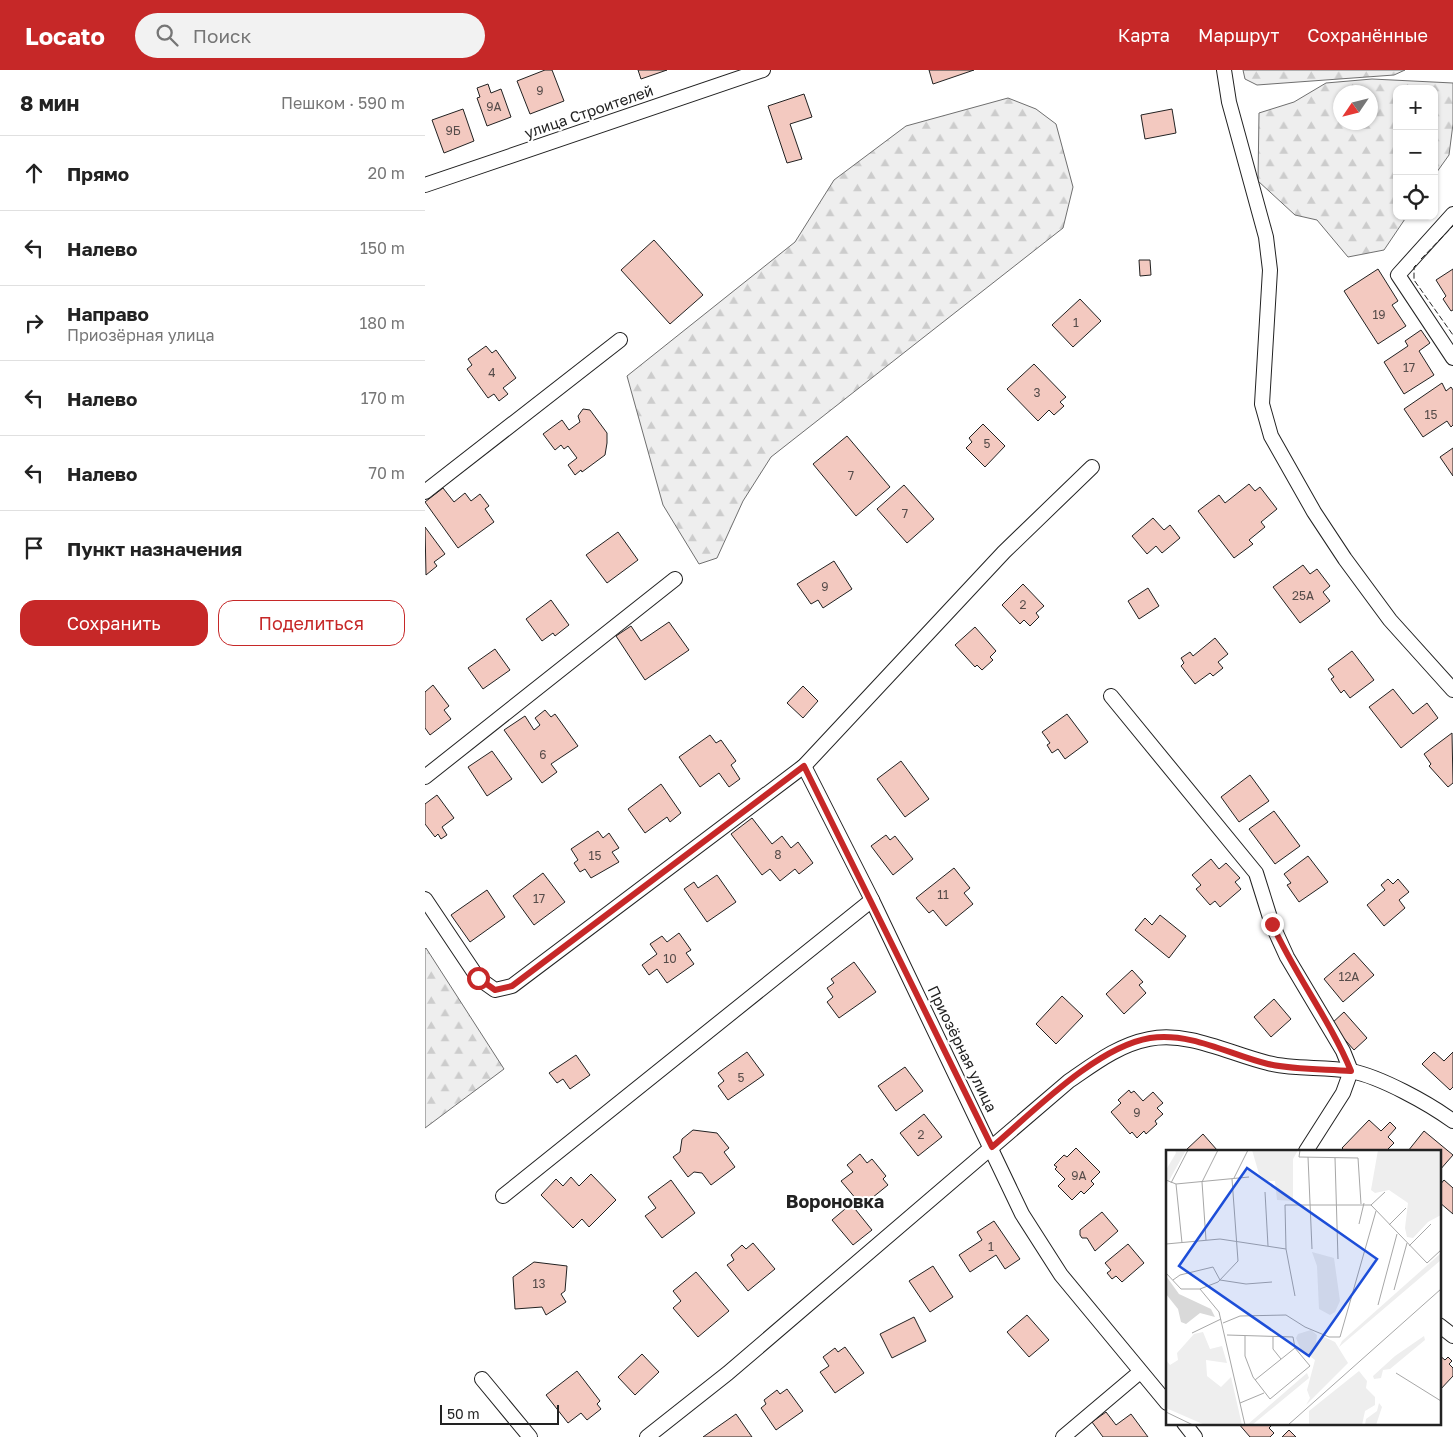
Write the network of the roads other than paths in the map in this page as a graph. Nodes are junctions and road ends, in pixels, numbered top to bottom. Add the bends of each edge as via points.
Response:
1 (763, 70) edge
2 (1224, 70) edge
3 (425, 185) edge
4 (1453, 214) edge
5 (620, 340) dead end
6 (1453, 358) edge
7 (1092, 467) dead end
8 (425, 492) edge
9 (675, 579) dead end
10 (1453, 690) edge
11 (1111, 696) dead end
12 (804, 766) junction
13 (425, 777) edge
14 (425, 899) edge
15 (872, 900) junction
16 (1351, 1071) junction
17 (1453, 1122) edge
18 (992, 1147) junction
19 (1307, 1150) edge
20 (503, 1196) dead end
21 (1441, 1327) edge
22 (1453, 1336) edge
23 (1140, 1372) junction
24 (482, 1379) dead end
25 (1166, 1402) edge
26 (1185, 1424) edge
27 (530, 1437) edge
28 (647, 1437) edge
29 (1063, 1437) edge
30 (1195, 1437) edge

1 - 3 street, улица Строителей
2 - 10 street via 1229,102 1266,237 1270,270 1263,404 1271,436 1345,559 1389,620
4 - 6 street via 1398,275
5 - 8 street
7 - 12 street via 1004,552
9 - 13 street
11 - 16 street via 1256,873 1272,924 1287,957 1343,1051
12 - 14 street via 512,986 495,990 478,978
12 - 15 street, Приозёрная улица
15 - 18 street, Приозёрная улица
15 - 20 street
16 - 17 street via 1435,1108
16 - 18 street via 1269,1064 1213,1045 1151,1038 1108,1054 1069,1081
16 - 19 street via 1343,1093
18 - 23 street, Приозёрная улица via 1022,1214 1061,1275
18 - 28 street via 728,1373
21 - 22 street
23 - 25 street, Приозёрная улица
23 - 29 street
24 - 27 street
26 - 30 street

